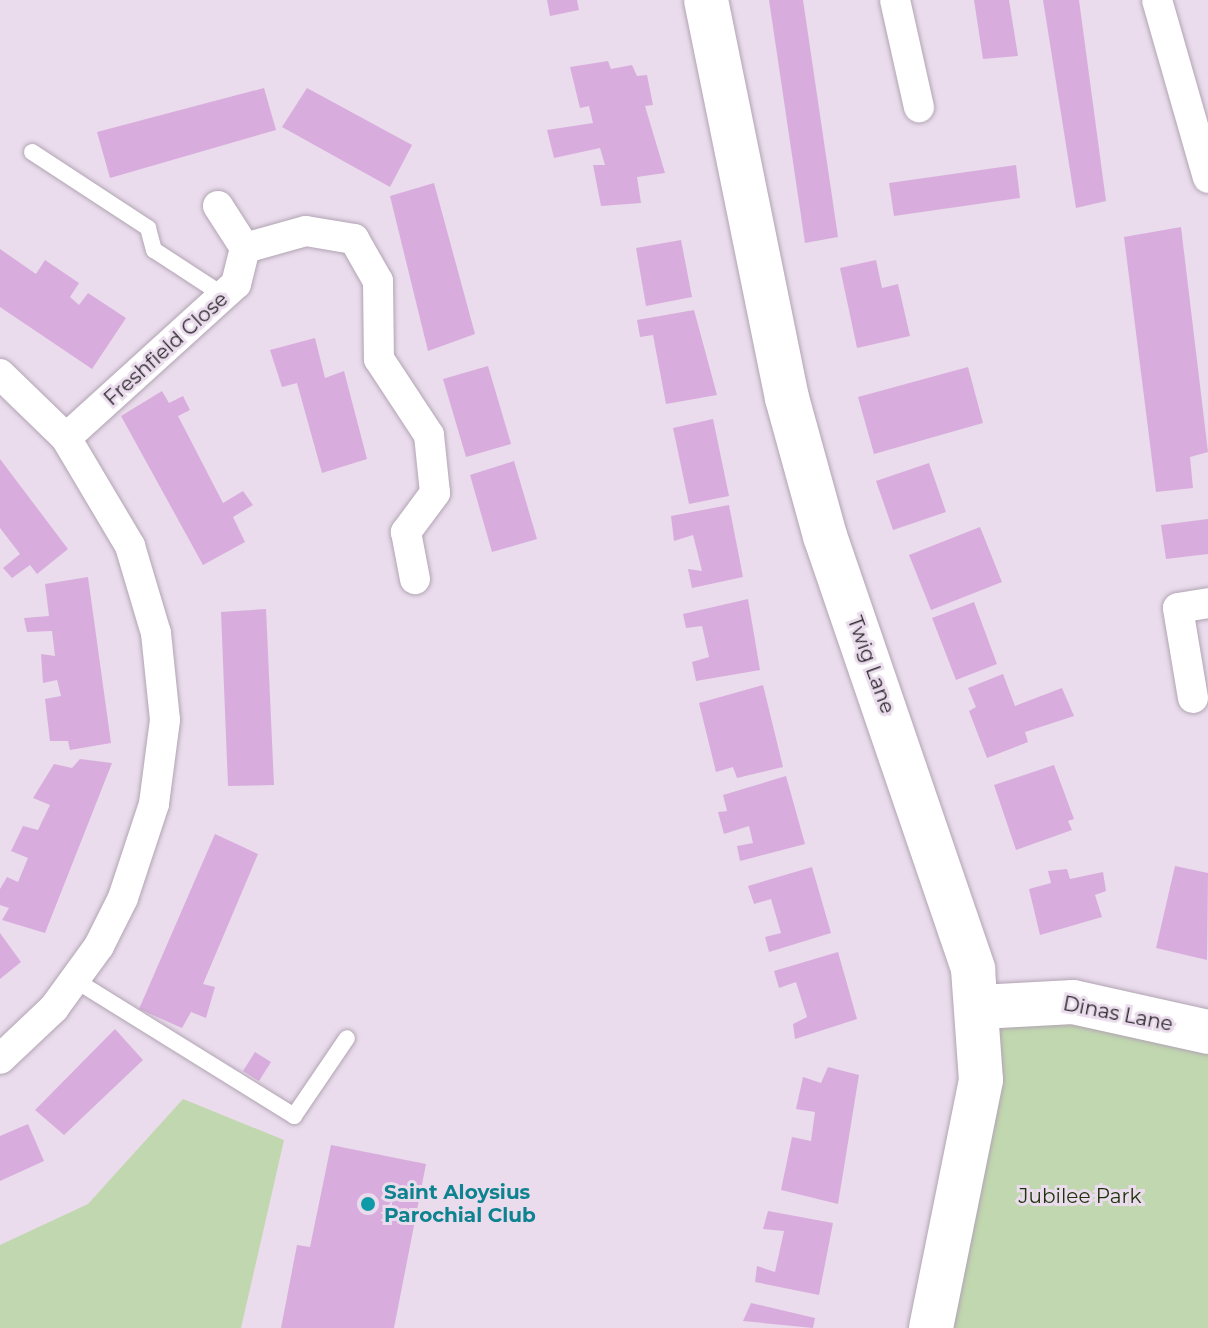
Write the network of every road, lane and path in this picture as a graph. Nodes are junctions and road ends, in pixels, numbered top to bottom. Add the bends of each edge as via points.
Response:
1 (706, 0) edge
2 (895, 0) edge
3 (1157, 0) edge
4 (1196, 90) edge
5 (919, 107) dead end
6 (32, 152) dead end
7 (1208, 178) edge
8 (218, 206) dead end
9 (245, 248) junction
10 (226, 297) junction
11 (0, 374) edge
12 (66, 438) junction
13 (415, 579) dead end
14 (1208, 603) edge
15 (1193, 698) dead end
16 (75, 980) junction
17 (980, 1007) junction
18 (1208, 1032) edge
19 (347, 1038) dead end
20 (0, 1059) edge
21 (931, 1328) edge

1 - 17 street, Twig Lane via 787,398 825,536 965,931
2 - 5 street
3 - 4 street
4 - 7 street
6 - 10 lane via 148,228 154,250
8 - 9 street
9 - 10 street, Freshfield Close via 242,271
9 - 13 street via 306,231 354,239 378,281 379,359 429,435 435,493 406,532
10 - 12 street, Freshfield Close
11 - 12 street
12 - 16 street via 110,507 145,588 165,720 157,790 141,852 99,946
14 - 15 street via 1178,608
16 - 19 lane via 294,1116
16 - 20 street
17 - 18 street, Dinas Lane via 1073,1002
17 - 21 street, Twig Lane via 981,1080

